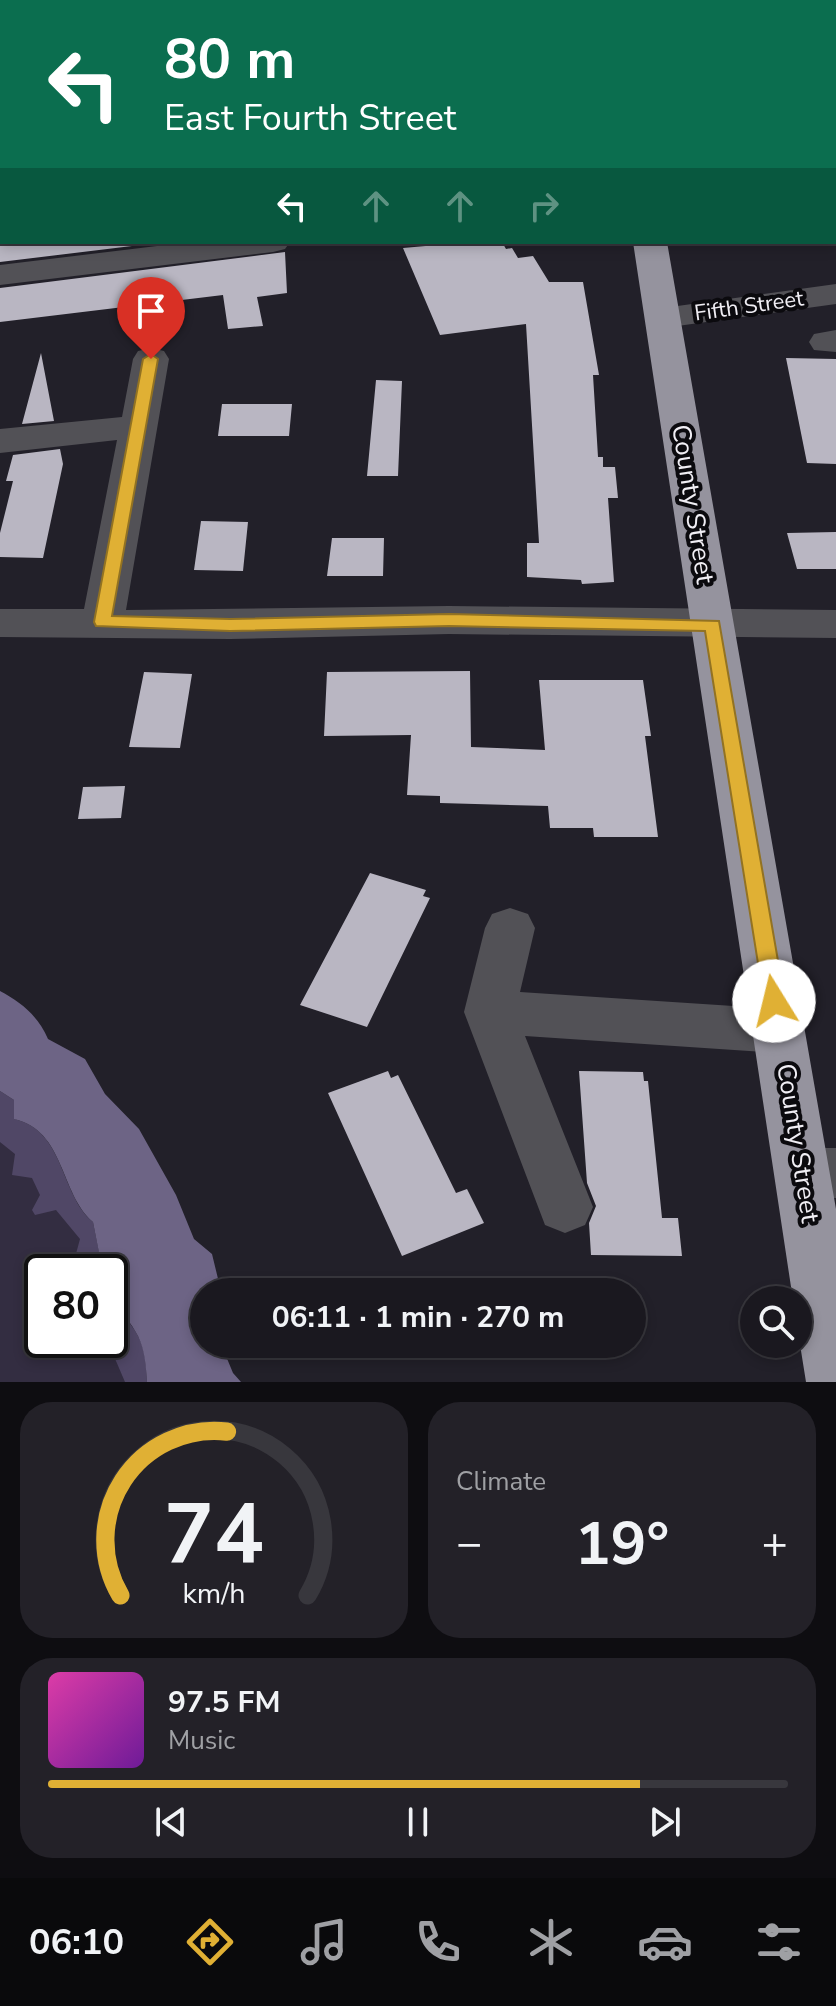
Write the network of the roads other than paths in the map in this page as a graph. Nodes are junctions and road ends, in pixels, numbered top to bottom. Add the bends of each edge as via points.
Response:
1 (650, 244) edge
2 (218, 245) edge
3 (0, 275) edge
4 (836, 294) edge
5 (663, 318) junction
6 (151, 359) dead end
7 (138, 427) junction
8 (0, 441) edge
9 (103, 622) junction
10 (0, 623) edge
11 (836, 624) edge
12 (713, 625) junction
13 (510, 928) dead end
14 (490, 1012) junction
15 (779, 1031) junction
16 (819, 1173) edge
17 (565, 1207) dead end
18 (836, 1382) edge

1 - 5 highway, County Street
2 - 3 street
4 - 5 street, Fifth Street
5 - 12 highway, County Street
6 - 7 street
7 - 8 street
7 - 9 street
9 - 10 street
9 - 12 street
11 - 12 street
12 - 15 highway, County Street
13 - 14 street
14 - 15 street
14 - 17 street
15 - 16 highway, County Street
16 - 18 highway, County Street

